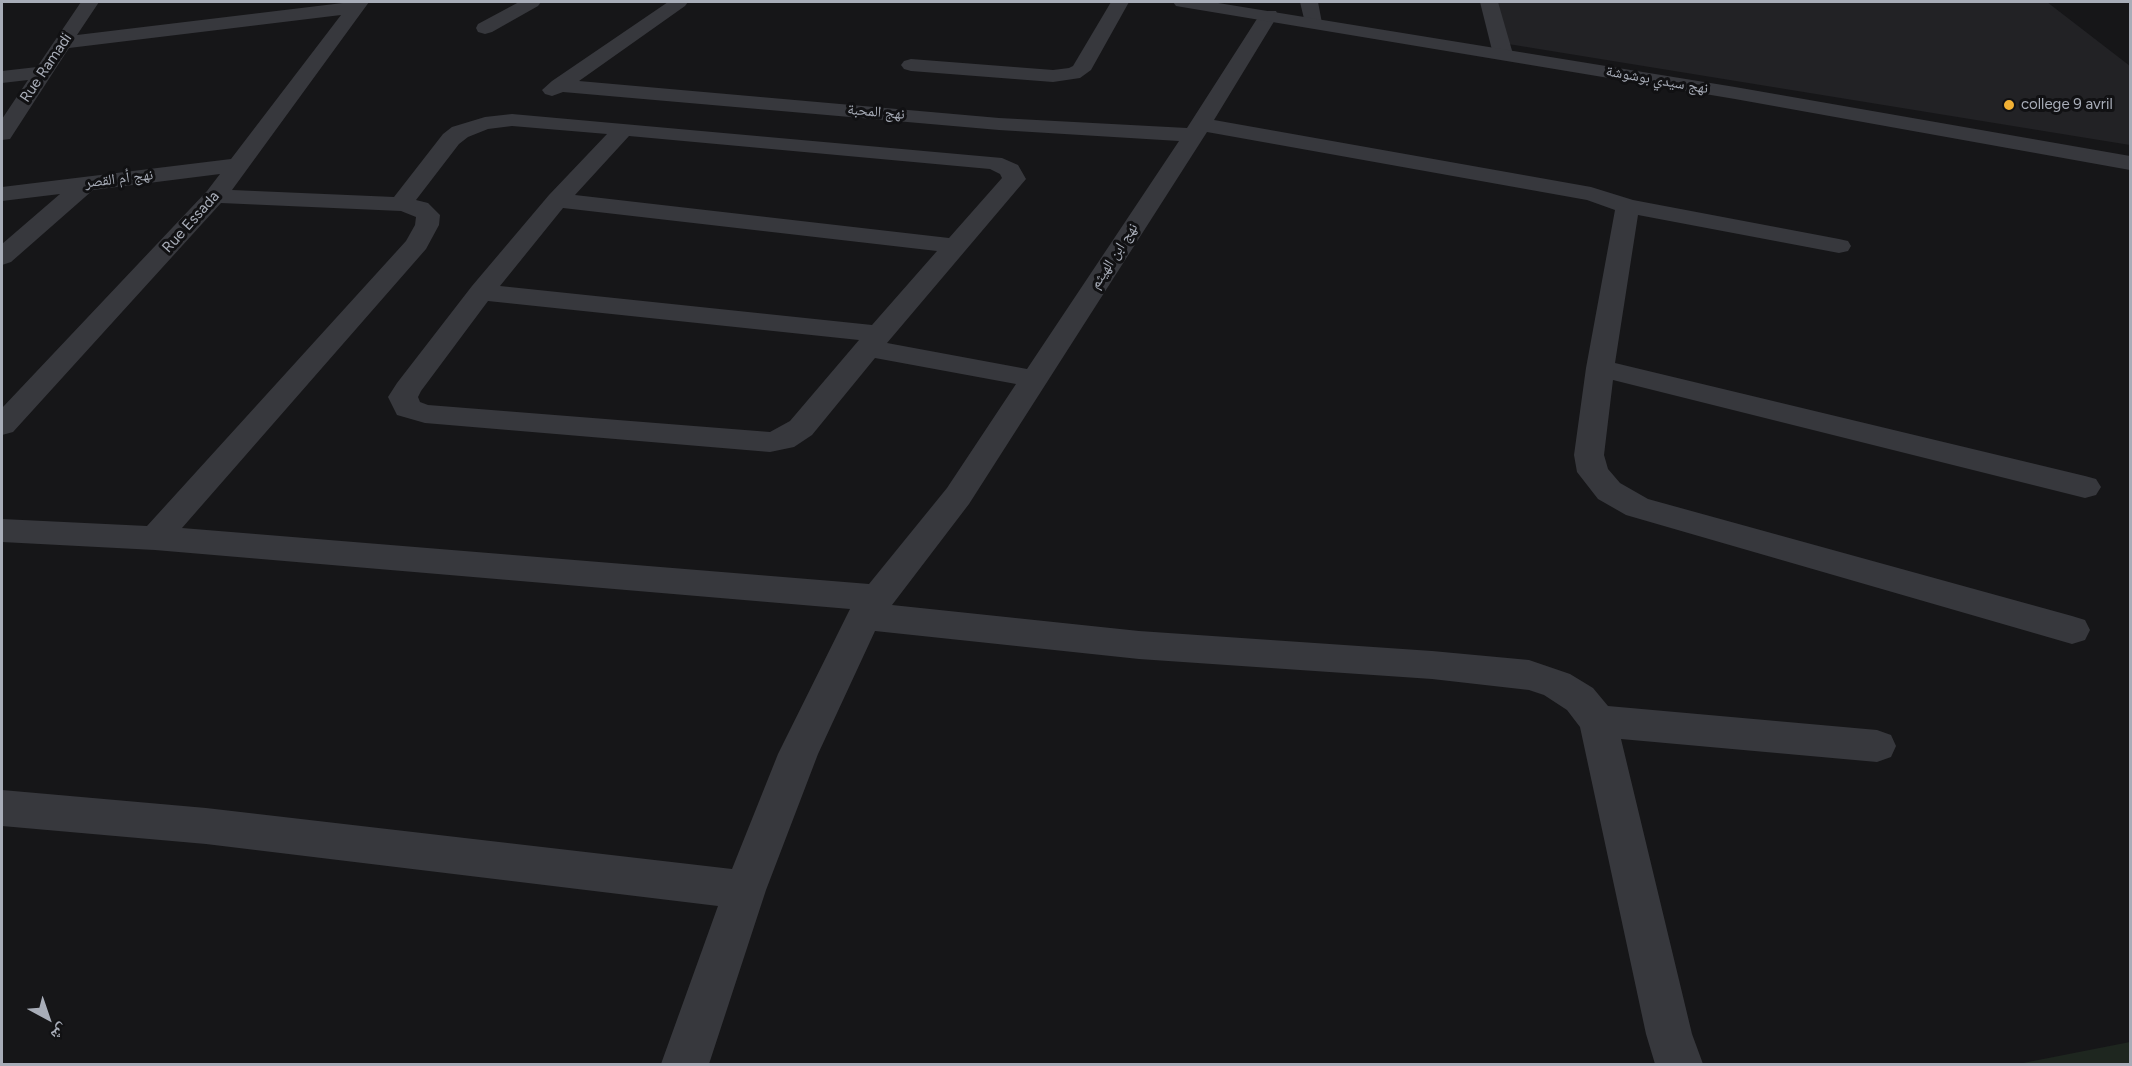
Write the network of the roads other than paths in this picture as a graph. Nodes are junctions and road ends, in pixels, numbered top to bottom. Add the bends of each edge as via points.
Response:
1 (90, 2) edge
2 (532, 2) edge
3 (679, 2) edge
4 (1120, 2) edge
5 (1182, 2) edge
6 (1309, 2) edge
7 (1490, 2) edge
8 (358, 5) edge
9 (1269, 15) junction
10 (1313, 23) junction
11 (484, 28) dead end
12 (62, 43) junction
13 (1503, 54) junction
14 (911, 65) dead end
15 (43, 72) junction
16 (2, 77) edge
17 (559, 85) junction
18 (512, 120) junction
19 (624, 129) junction
20 (1197, 130) junction
21 (2, 134) edge
22 (2130, 163) edge
23 (237, 165) junction
24 (87, 183) junction
25 (2, 194) edge
26 (215, 196) junction
27 (557, 200) junction
28 (401, 204) junction
29 (1628, 206) junction
30 (955, 246) junction
31 (1839, 246) dead end
32 (2, 257) edge
33 (481, 292) junction
34 (874, 341) junction
35 (1600, 368) junction
36 (1035, 379) junction
37 (2, 425) edge
38 (2085, 487) dead end
39 (2, 531) edge
40 (155, 538) junction
41 (871, 607) junction
42 (2072, 630) dead end
43 (1598, 721) junction
44 (1877, 746) dead end
45 (2, 808) edge
46 (745, 890) junction
47 (685, 1065) edge
48 (1679, 1065) edge

1 - 12 street, Rue Ramadi
2 - 11 street
3 - 17 street
4 - 14 street via 1081,70 1073,74 1053,76
5 - 9 street, نهج سيدي بوشوشة
6 - 10 street
7 - 13 street
8 - 12 street
8 - 23 street, Rue Essada
9 - 10 street, نهج سيدي بوشوشة
9 - 20 street, نهج ابن الهيثم
10 - 13 street, نهج سيدي بوشوشة
12 - 15 street, Rue Ramadi
13 - 22 street, نهج سيدي بوشوشة
15 - 16 street
15 - 21 street, Rue Ramadi
17 - 18 street
17 - 20 street, نهج المحبة via 999,124
18 - 19 street
18 - 28 street via 485,123 460,132
19 - 27 street
19 - 30 street via 994,164 1010,170 1014,179
20 - 29 street, نهج المحبة via 1583,192
20 - 36 street, نهج ابن الهيثم
23 - 24 street, نهج أم القصر
23 - 26 street, Rue Essada
24 - 25 street, نهج أم القصر
24 - 32 street
26 - 28 street
26 - 37 street, Rue Essada
27 - 30 street
27 - 33 street
28 - 40 street via 420,208 428,215 417,244
29 - 31 street, نهج المحبة
29 - 35 street
30 - 34 street
33 - 34 street
33 - 34 street via 407,389 404,403 414,412 783,441 801,428
34 - 36 street
35 - 38 street
35 - 42 street via 1589,455 1593,472 1608,491 1637,507
36 - 41 street, نهج ابن الهيثم via 958,496
39 - 40 street
40 - 41 street
41 - 43 street via 1139,645 1529,675 1557,684 1580,699
41 - 46 street, نهج ابن الهيثم via 798,754
43 - 44 street
43 - 48 street
45 - 46 street via 206,826
46 - 47 street, نهج ابن الهيثم

